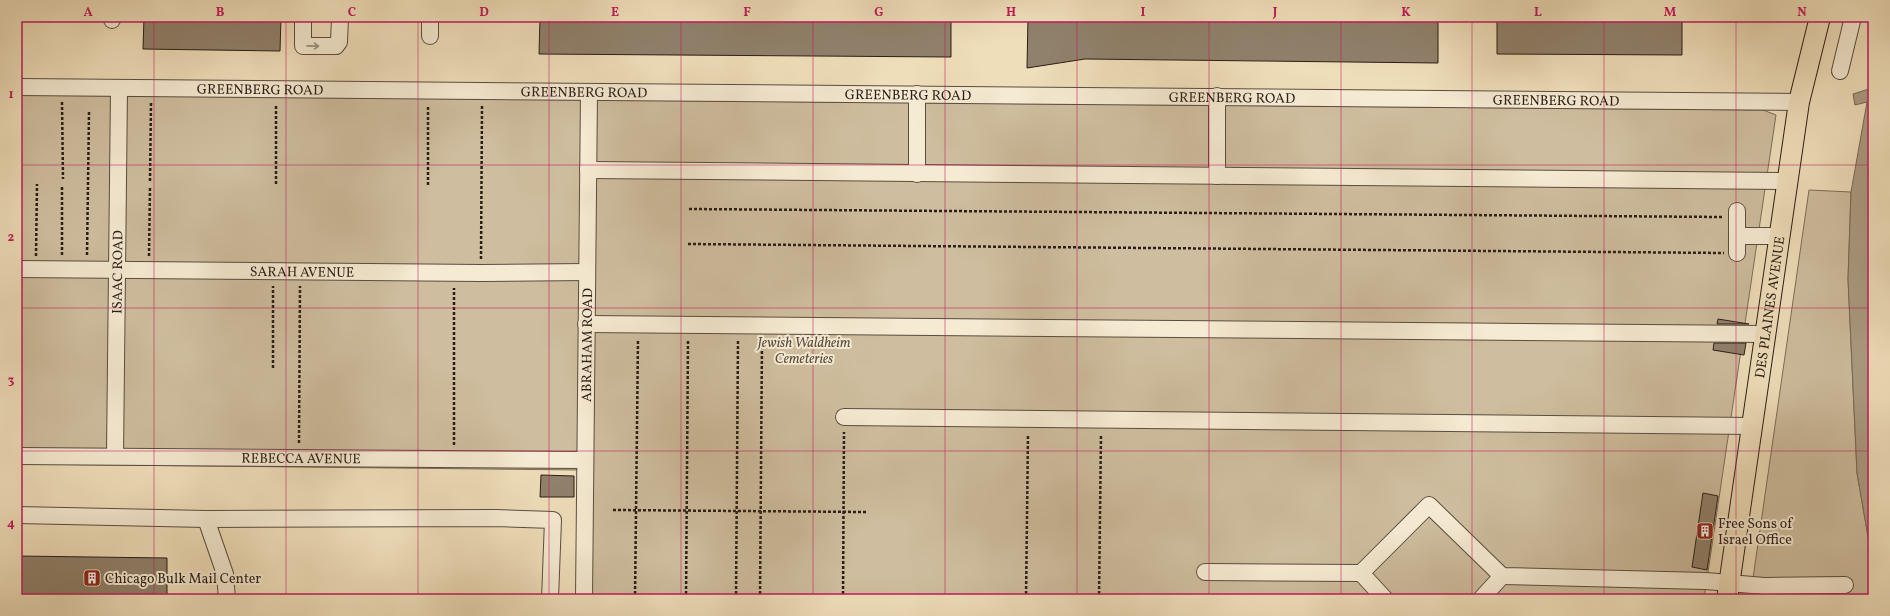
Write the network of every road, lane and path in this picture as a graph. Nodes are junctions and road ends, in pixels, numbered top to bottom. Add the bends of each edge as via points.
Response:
1 (303, 17) edge
2 (340, 17) edge
3 (430, 17) edge
4 (1820, 17) edge
5 (1853, 17) edge
6 (430, 36) dead end
7 (1840, 71) dead end
8 (17, 87) edge
9 (61, 88) junction
10 (119, 88) junction
11 (151, 88) junction
12 (276, 89) junction
13 (428, 91) junction
14 (482, 91) junction
15 (589, 92) junction
16 (917, 94) junction
17 (1217, 96) junction
18 (1800, 102) junction
19 (89, 112) dead end
20 (588, 170) junction
21 (917, 174) junction
22 (1216, 176) junction
23 (63, 179) dead end
24 (150, 181) dead end
25 (1788, 181) junction
26 (37, 184) dead end
27 (276, 184) dead end
28 (62, 185) dead end
29 (428, 185) dead end
30 (150, 187) dead end
31 (689, 209) dead end
32 (1737, 214) joint
33 (1737, 236) junction
34 (1780, 236) junction
35 (688, 244) dead end
36 (1737, 253) joint
37 (17, 270) edge
38 (36, 270) junction
39 (62, 270) junction
40 (87, 270) junction
41 (117, 270) junction
42 (150, 271) junction
43 (276, 272) junction
44 (300, 272) junction
45 (454, 272) junction
46 (587, 272) junction
47 (481, 273) junction
48 (586, 324) junction
49 (639, 324) junction
50 (688, 325) junction
51 (738, 325) junction
52 (763, 326) junction
53 (1766, 334) junction
54 (273, 368) dead end
55 (844, 417) joint
56 (1028, 419) junction
57 (1102, 420) junction
58 (1752, 426) junction
59 (17, 456) edge
60 (115, 456) junction
61 (298, 458) junction
62 (452, 459) junction
63 (585, 460) junction
64 (613, 510) dead end
65 (636, 510) junction
66 (687, 511) junction
67 (736, 511) junction
68 (761, 512) junction
69 (844, 512) junction
70 (866, 512) dead end
71 (17, 515) edge
72 (206, 519) junction
73 (1205, 572) dead end
74 (1361, 573) junction
75 (1502, 576) junction
76 (1845, 585) dead end
77 (1728, 591) edge
78 (1763, 592) edge
79 (227, 599) edge
80 (550, 599) edge
81 (584, 599) edge
82 (635, 599) edge
83 (686, 599) edge
84 (736, 599) edge
85 (760, 599) edge
86 (843, 599) edge
87 (1026, 599) edge
88 (1099, 599) edge
89 (1385, 599) edge
90 (1481, 599) edge

1 -> 2 lane via 303,46 336,46 339,42
3 - 6 lane
4 - 18 main road, DES PLAINES AVENUE
5 - 7 lane
8 - 9 lane, GREENBERG ROAD
9 - 10 lane, GREENBERG ROAD
9 - 23 path
10 - 11 lane, GREENBERG ROAD
10 - 41 lane, ISAAC ROAD
11 - 12 lane, GREENBERG ROAD
11 - 24 path
12 - 13 lane, GREENBERG ROAD
12 - 27 path
13 - 14 lane, GREENBERG ROAD
13 - 29 path
14 - 15 lane, GREENBERG ROAD
14 - 47 path
15 - 16 lane, GREENBERG ROAD
15 - 20 lane, ABRAHAM ROAD
16 - 17 lane, GREENBERG ROAD
16 - 21 lane
17 - 18 lane, GREENBERG ROAD
17 - 22 lane
18 - 25 main road, DES PLAINES AVENUE
19 - 40 path
20 - 21 lane
20 - 46 lane, ABRAHAM ROAD
21 - 22 lane
22 - 25 lane
25 - 34 main road, DES PLAINES AVENUE
26 - 38 path
28 - 39 path
30 - 42 path
31 - 32 path
32 - 33 lane
33 - 34 lane
33 - 36 lane
34 - 53 main road, DES PLAINES AVENUE
35 - 36 path
37 - 38 lane, SARAH AVENUE
38 - 39 lane, SARAH AVENUE
39 - 40 lane, SARAH AVENUE
40 - 41 lane, SARAH AVENUE
41 - 42 lane, SARAH AVENUE
41 - 60 lane, ISAAC ROAD
42 - 43 lane, SARAH AVENUE
43 - 44 lane, SARAH AVENUE
43 - 54 path via 273,276
44 - 45 lane, SARAH AVENUE
44 - 61 path
45 - 47 lane, SARAH AVENUE
45 - 62 path
46 - 47 lane, SARAH AVENUE
46 - 48 lane, ABRAHAM ROAD
48 - 49 lane
48 - 63 lane, ABRAHAM ROAD
49 - 50 lane
49 - 65 path
50 - 51 lane
50 - 66 path
51 - 52 lane
51 - 67 path
52 - 53 lane
52 - 68 path
53 - 58 main road, DES PLAINES AVENUE
55 - 56 lane
55 - 69 path
56 - 57 lane
56 - 87 path
57 - 58 lane
57 - 88 path
58 - 77 main road, DES PLAINES AVENUE
59 - 60 lane, REBECCA AVENUE
60 - 61 lane, REBECCA AVENUE
61 - 62 lane, REBECCA AVENUE
62 - 63 lane, REBECCA AVENUE
63 - 81 lane, ABRAHAM ROAD
64 - 65 path
65 - 66 path
65 - 82 path
66 - 67 path
66 - 83 path
67 - 68 path
67 - 84 path
68 - 69 path
68 - 85 path
69 - 70 path
69 - 86 path
71 - 72 lane
72 - 79 lane via 225,574
72 - 80 lane via 553,520
73 - 74 lane
74 - 75 lane via 1429,505
74 - 89 lane
75 - 77 lane via 1706,581
75 - 90 lane
76 - 78 lane
77 - 78 lane

